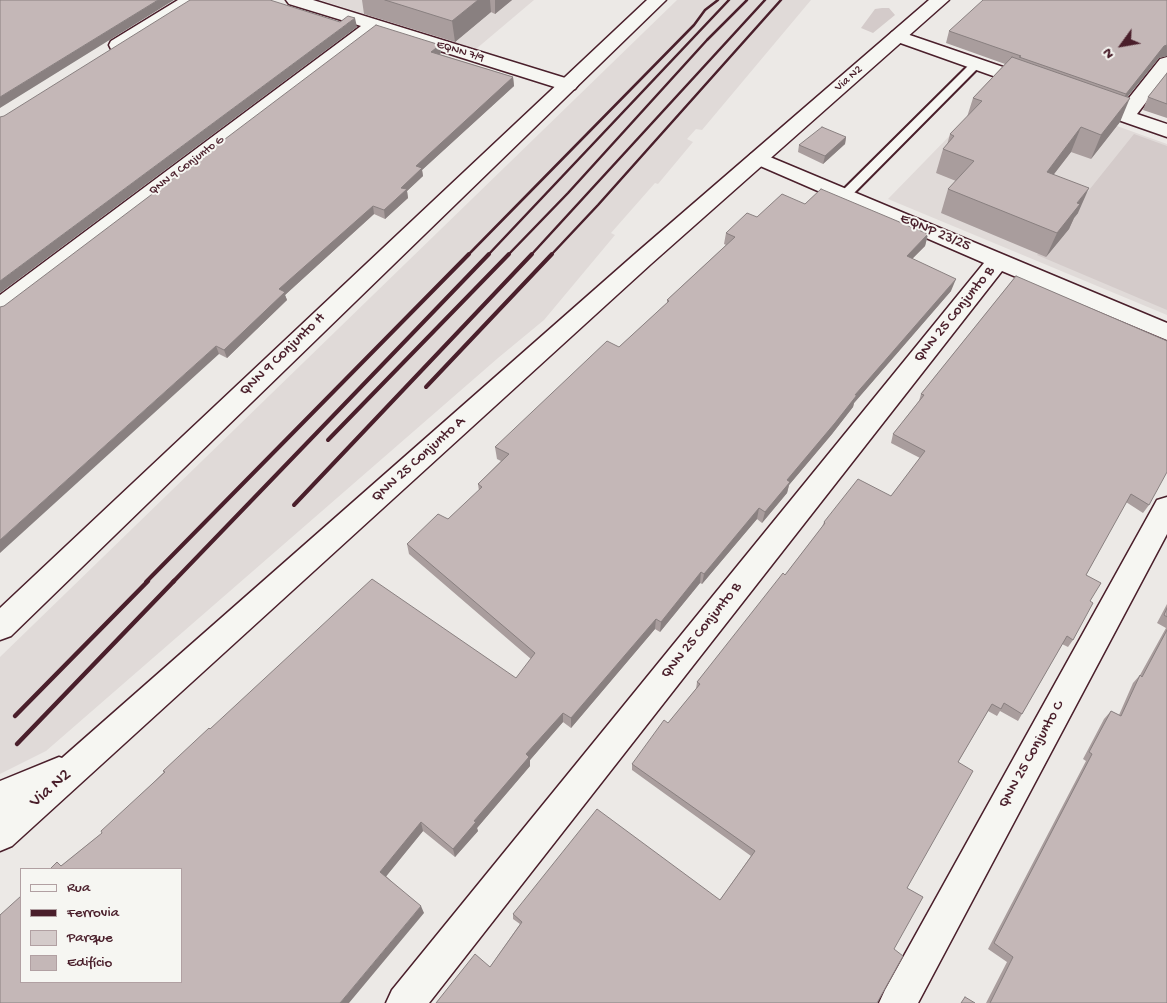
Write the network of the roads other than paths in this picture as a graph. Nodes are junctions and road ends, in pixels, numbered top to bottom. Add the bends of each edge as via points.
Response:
1 (190, 0) edge
2 (295, 0) edge
3 (657, 0) edge
4 (940, 0) edge
5 (374, 26) junction
6 (898, 36) junction
7 (99, 57) edge
8 (1167, 63) edge
9 (976, 64) junction
10 (568, 85) junction
11 (1050, 90) edge
12 (1069, 97) edge
13 (1125, 116) junction
14 (1167, 132) edge
15 (758, 158) junction
16 (846, 194) junction
17 (998, 260) junction
18 (0, 307) edge
19 (1167, 332) edge
20 (1167, 508) edge
21 (0, 627) edge
22 (82, 763) junction
23 (0, 797) edge
24 (0, 834) edge
25 (405, 1003) edge
26 (898, 1003) edge

1 - 7 street
2 - 5 street, EQNN 7/9
3 - 10 street, QNN 9 Conjunto H
4 - 6 street, Via N2
5 - 10 street, EQNN 7/9
5 - 18 street, QNN 9 Conjunto G
6 - 9 street
6 - 15 street, Via N2
8 - 13 street
9 - 11 street
9 - 16 lane
10 - 21 street, QNN 9 Conjunto H
12 - 13 street
13 - 14 street
15 - 16 street, EQNP 23/25
15 - 22 street, QNN 25 Conjunto A
16 - 17 street, EQNP 23/25
17 - 19 street, EQNP 23/25
17 - 25 street, QNN 25 Conjunto B
20 - 26 street, QNN 25 Conjunto C
22 - 23 street, Via N2
22 - 24 street, Via N2

